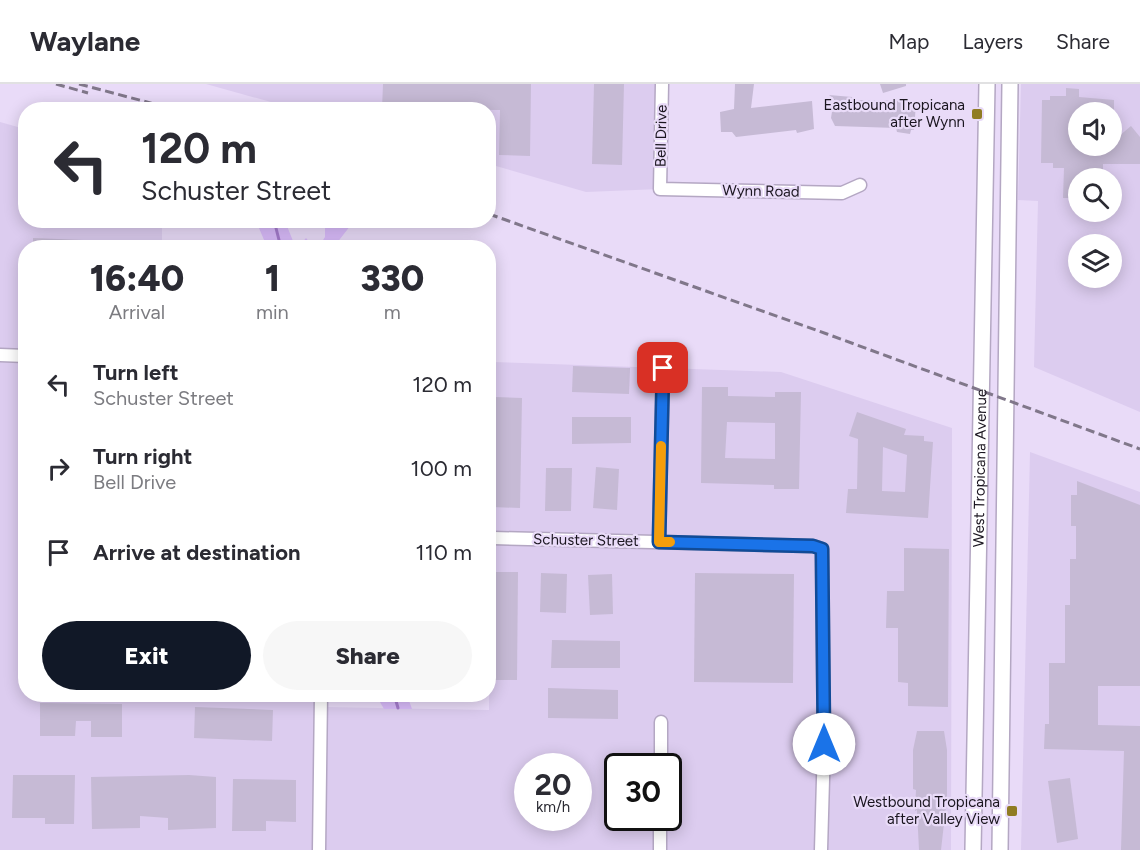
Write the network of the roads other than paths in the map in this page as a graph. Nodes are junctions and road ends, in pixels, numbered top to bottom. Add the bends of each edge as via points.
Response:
1 (663, 84) edge
2 (987, 84) edge
3 (1010, 84) edge
4 (860, 185) dead end
5 (660, 189) joint
6 (0, 355) edge
7 (18, 356) edge
8 (663, 368) dead end
9 (496, 538) edge
10 (659, 542) junction
11 (321, 702) edge
12 (661, 722) dead end
13 (661, 753) edge
14 (660, 831) edge
15 (319, 850) edge
16 (660, 850) edge
17 (821, 850) edge
18 (973, 850) edge
19 (1000, 850) edge

1 - 5 street, Bell Drive
2 - 18 main road, West Tropicana Avenue
3 - 19 main road, West Tropicana Avenue
4 - 5 street, Wynn Road via 842,193
6 - 7 street
8 - 10 street
9 - 10 street, Schuster Street
10 - 17 street, Schuster Street via 822,549
11 - 15 street
12 - 13 street
14 - 16 street

